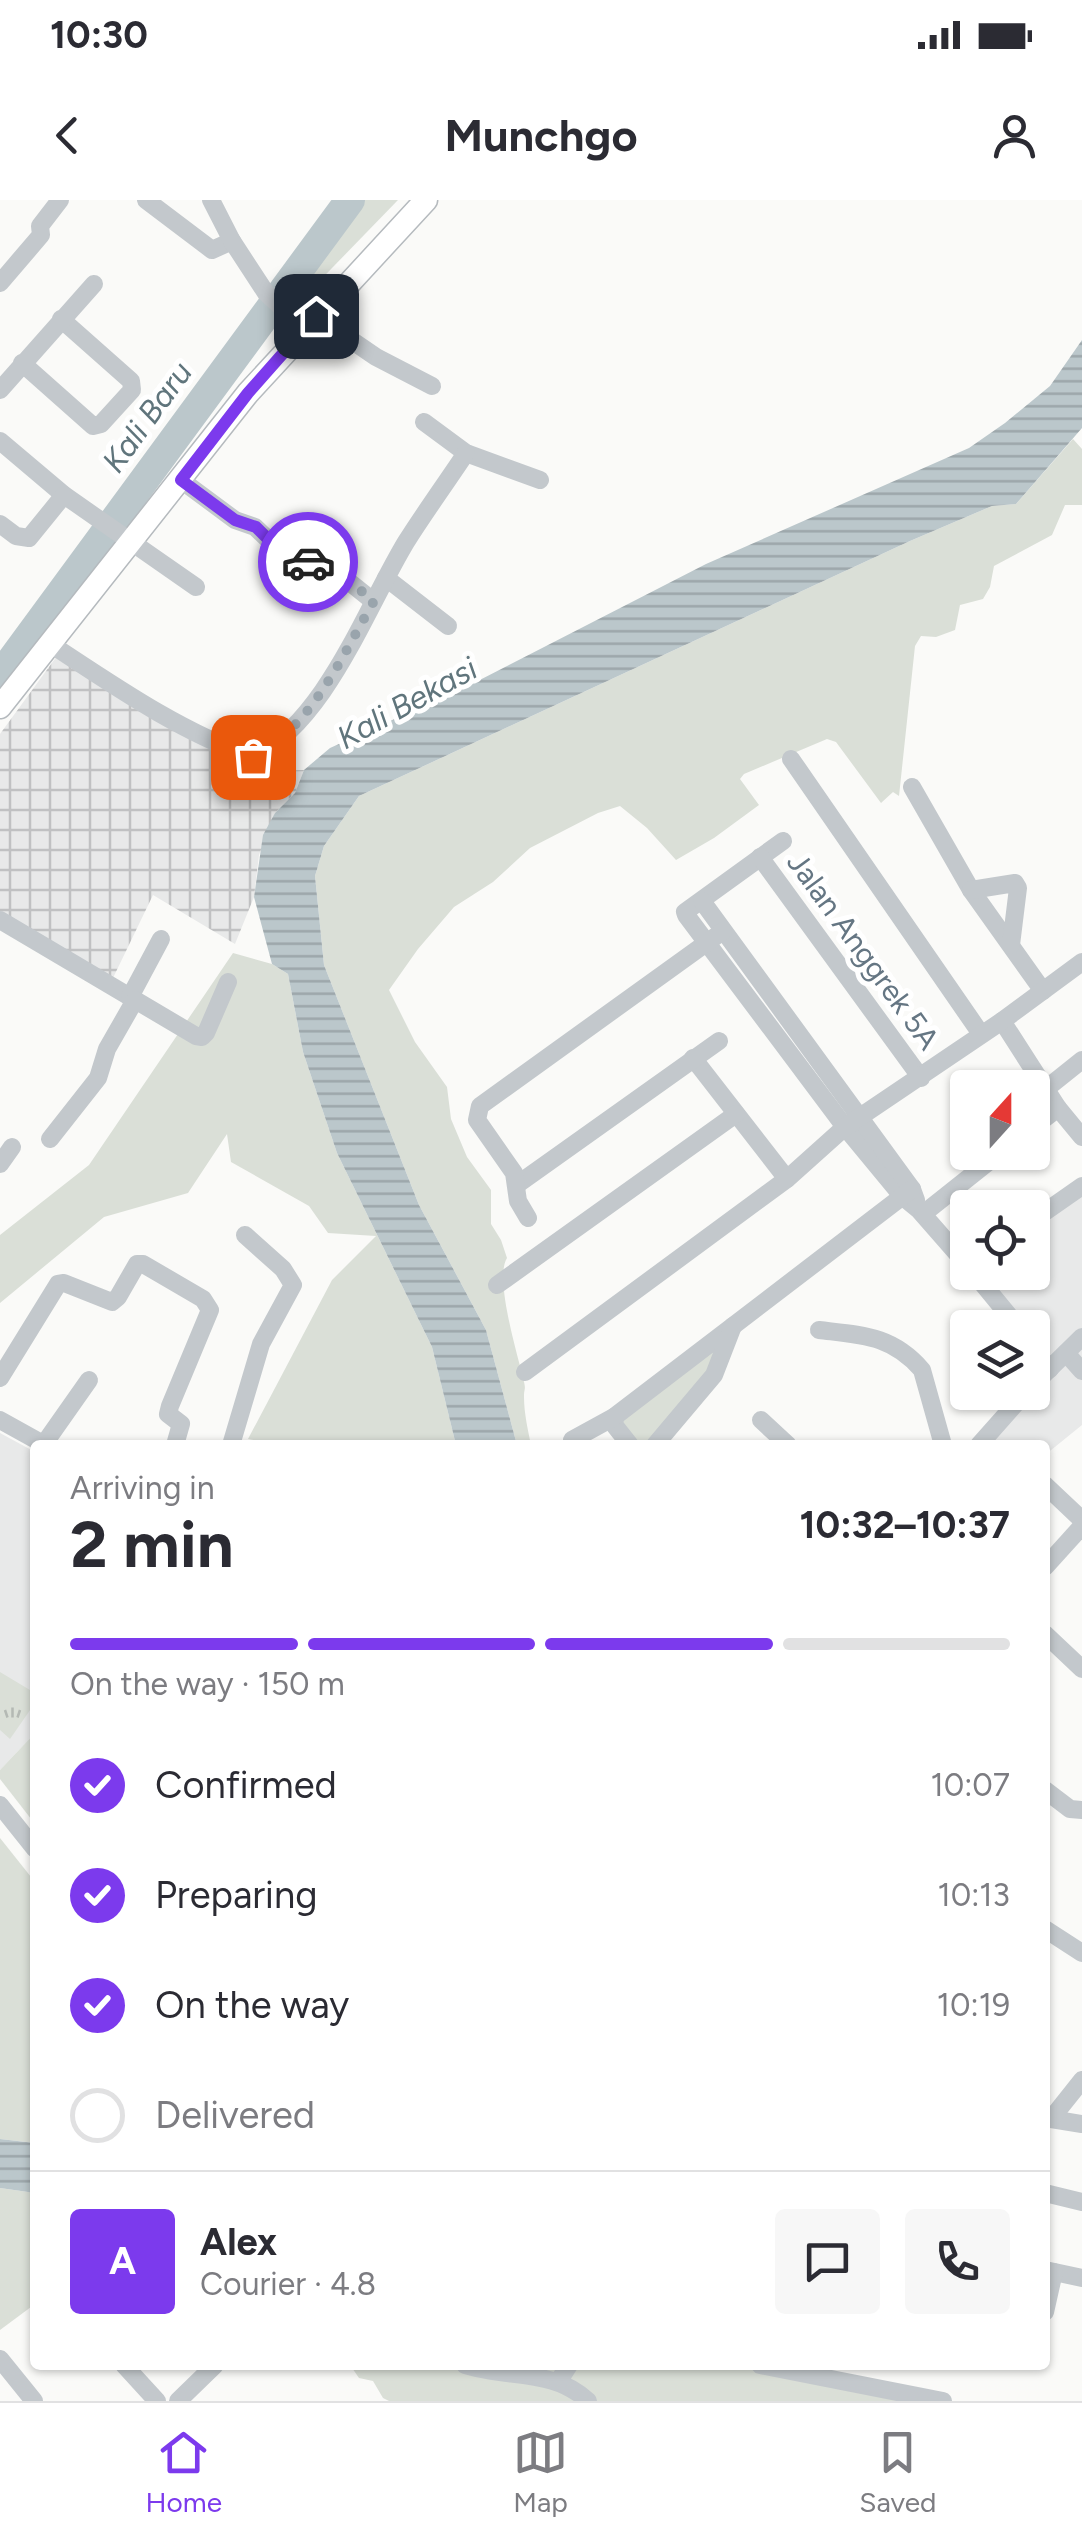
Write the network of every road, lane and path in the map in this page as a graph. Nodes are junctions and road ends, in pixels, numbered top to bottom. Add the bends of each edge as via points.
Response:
1 (60, 200) edge
2 (146, 200) edge
3 (212, 200) edge
4 (426, 200) edge
5 (232, 241) junction
6 (3, 273) edge
7 (94, 284) dead end
8 (61, 318) junction
9 (311, 323) junction
10 (22, 364) junction
11 (432, 386) dead end
12 (0, 390) edge
13 (424, 422) dead end
14 (0, 441) edge
15 (466, 453) junction
16 (181, 480) junction
17 (540, 480) dead end
18 (64, 494) junction
19 (0, 524) edge
20 (128, 542) junction
21 (386, 578) junction
22 (196, 587) dead end
23 (374, 601) junction
24 (448, 626) dead end
25 (49, 642) junction
26 (0, 706) edge
27 (791, 759) dead end
28 (912, 787) dead end
29 (783, 841) dead end
30 (760, 857) junction
31 (971, 890) junction
32 (702, 900) junction
33 (0, 920) edge
34 (722, 931) junction
35 (160, 939) dead end
36 (704, 942) junction
37 (1011, 945) junction
38 (1082, 962) edge
39 (228, 982) dead end
40 (1044, 991) junction
41 (133, 998) junction
42 (1002, 1022) junction
43 (981, 1034) junction
44 (719, 1042) dead end
45 (693, 1058) junction
46 (1082, 1060) edge
47 (1034, 1070) edge
48 (921, 1078) junction
49 (1050, 1085) edge
50 (1050, 1095) edge
51 (1058, 1108) junction
52 (736, 1114) junction
53 (1050, 1114) edge
54 (853, 1123) junction
55 (1082, 1138) edge
56 (50, 1139) dead end
57 (12, 1147) dead end
58 (0, 1164) edge
59 (977, 1170) edge
60 (788, 1179) junction
61 (518, 1184) junction
62 (1082, 1186) edge
63 (907, 1193) junction
64 (1050, 1208) edge
65 (921, 1212) junction
66 (528, 1218) dead end
67 (244, 1235) dead end
68 (950, 1245) edge
69 (498, 1286) dead end
70 (988, 1290) edge
71 (1004, 1310) edge
72 (733, 1326) junction
73 (819, 1330) dead end
74 (1082, 1337) edge
75 (1066, 1352) junction
76 (1050, 1369) edge
77 (1082, 1371) edge
78 (524, 1372) dead end
79 (0, 1378) edge
80 (88, 1380) dead end
81 (1013, 1410) edge
82 (614, 1417) junction
83 (0, 1420) edge
84 (760, 1420) dead end
85 (37, 1440) edge
86 (47, 1440) edge
87 (176, 1440) edge
88 (233, 1440) edge
89 (572, 1440) dead end
90 (626, 1440) edge
91 (659, 1440) edge
92 (782, 1440) edge
93 (942, 1440) edge
94 (992, 1440) edge
95 (1050, 1490) edge
96 (1082, 1523) edge
97 (1050, 1561) edge
98 (1050, 1639) edge
99 (1082, 1670) edge
100 (1050, 1794) edge
101 (0, 1805) edge
102 (1082, 1810) edge
103 (30, 1843) edge
104 (1050, 1931) edge
105 (1082, 1953) edge
106 (1082, 2080) edge
107 (1050, 2116) edge
108 (1050, 2118) edge
109 (1082, 2124) edge
110 (1050, 2194) edge
111 (1082, 2202) edge
112 (1050, 2271) edge
113 (1082, 2278) edge
114 (0, 2360) edge
115 (129, 2370) edge
116 (211, 2370) edge
117 (502, 2370) edge
118 (566, 2370) edge
119 (785, 2370) edge
120 (558, 2382) junction
121 (185, 2399) edge
122 (930, 2399) edge
123 (34, 2401) edge
124 (157, 2401) edge
125 (588, 2401) edge

1 - 6 street via 40,235
2 - 5 street via 212,250
3 - 5 street
4 - 9 main road
5 - 9 street via 266,293
7 - 8 street
8 - 10 street
8 - 10 street via 131,380 132,390 93,426
9 - 11 street
9 - 16 main road
10 - 12 street
13 - 15 street
14 - 18 street
15 - 17 street
15 - 21 street
16 - 20 main road
16 - 23 street via 276,547 315,566 327,564
18 - 19 street via 29,538
18 - 20 street
20 - 22 street
20 - 25 main road
21 - 23 street
21 - 24 street
23 - 25 street via 292,730 253,757 170,718
25 - 26 main road
27 - 43 street
28 - 31 street
29 - 30 street
30 - 32 street
30 - 48 street, Jalan Anggrek 5A
31 - 37 street
31 - 37 street via 1015,883
32 - 34 street
32 - 36 street via 684,912
33 - 41 street
34 - 36 street
34 - 54 street
35 - 41 street
36 - 54 street
36 - 61 street via 480,1106 477,1120
37 - 40 street
38 - 40 street
39 - 41 street via 202,1037
40 - 42 street
41 - 56 street via 98,1078
42 - 43 street
42 - 47 street
43 - 48 street
44 - 45 street
45 - 52 street
45 - 61 street
46 - 49 street
48 - 54 street
50 - 51 street
51 - 53 street
51 - 55 street
52 - 60 street
52 - 69 street
54 - 60 street
54 - 63 street
57 - 58 street
59 - 65 street
60 - 78 street
61 - 66 street
62 - 64 street
63 - 65 street
63 - 72 street
65 - 68 street
67 - 88 street via 293,1285 262,1344
70 - 71 street
72 - 82 street
72 - 91 street via 714,1376
73 - 93 street via 876,1337 916,1362
74 - 75 street
75 - 76 street
75 - 77 street
79 - 87 street via 58,1284 112,1302 143,1264 203,1299 210,1310 170,1406 168,1414 181,1424
80 - 86 street
81 - 94 street
82 - 89 street
82 - 90 street
83 - 85 street
84 - 92 street
95 - 96 street
96 - 97 street
98 - 99 street
100 - 102 street
101 - 103 street
104 - 105 street
106 - 107 street
108 - 109 street
110 - 111 street
112 - 113 street
114 - 123 street
115 - 124 street
116 - 121 street
117 - 120 street
118 - 120 street
119 - 122 street
120 - 125 street

